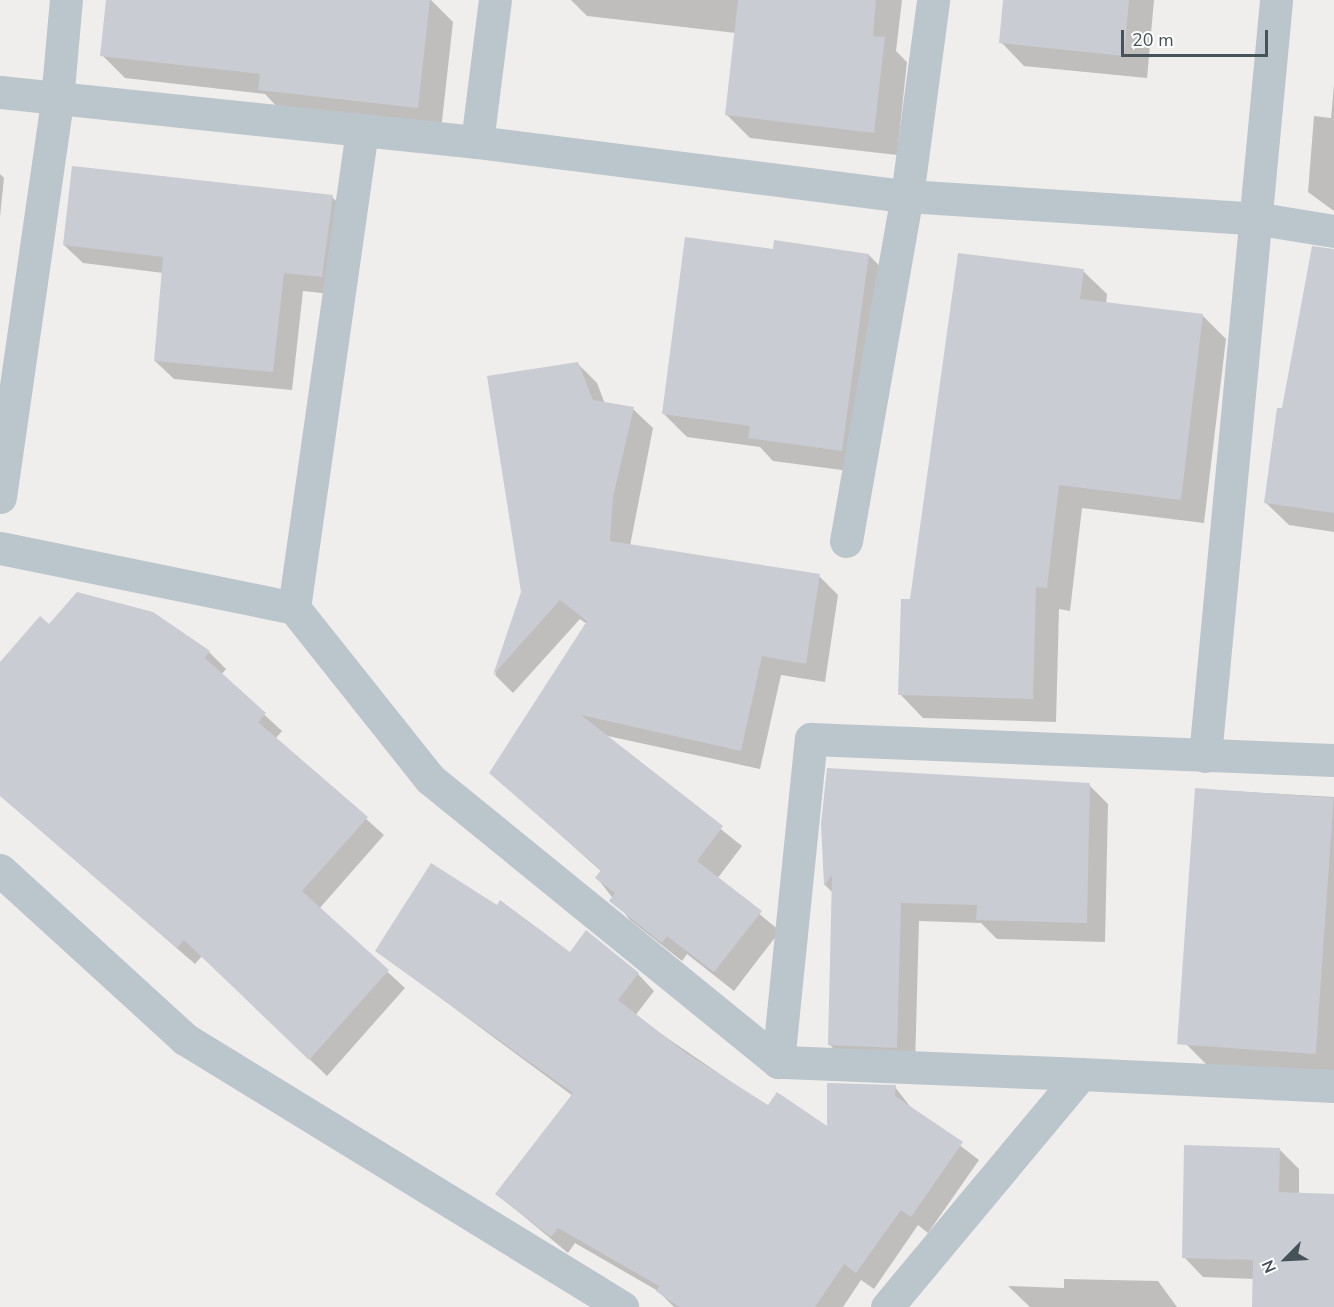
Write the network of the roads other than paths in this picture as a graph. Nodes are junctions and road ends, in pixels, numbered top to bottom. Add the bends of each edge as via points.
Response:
1 (66, 0) edge
2 (495, 0) edge
3 (933, 0) edge
4 (1276, 0) edge
5 (0, 92) edge
6 (57, 100) junction
7 (362, 130) junction
8 (477, 142) junction
9 (907, 196) junction
10 (1260, 219) junction
11 (1334, 231) edge
12 (0, 497) edge
13 (846, 541) dead end
14 (0, 548) edge
15 (294, 608) junction
16 (1205, 756) junction
17 (1334, 760) edge
18 (0, 870) edge
19 (778, 1062) junction
20 (1081, 1074) junction
21 (1334, 1086) edge
22 (622, 1307) edge
23 (887, 1307) edge

1 - 6 street
2 - 8 street
3 - 9 street
4 - 10 street
5 - 6 street
6 - 7 street
6 - 12 street
7 - 8 street
7 - 15 street
8 - 9 street
9 - 10 street
9 - 13 street
10 - 11 street
10 - 16 street
14 - 15 street
15 - 19 street via 430,779
16 - 17 street
16 - 19 street via 811,739
18 - 22 street via 185,1039
19 - 20 street
20 - 21 street
20 - 23 street

